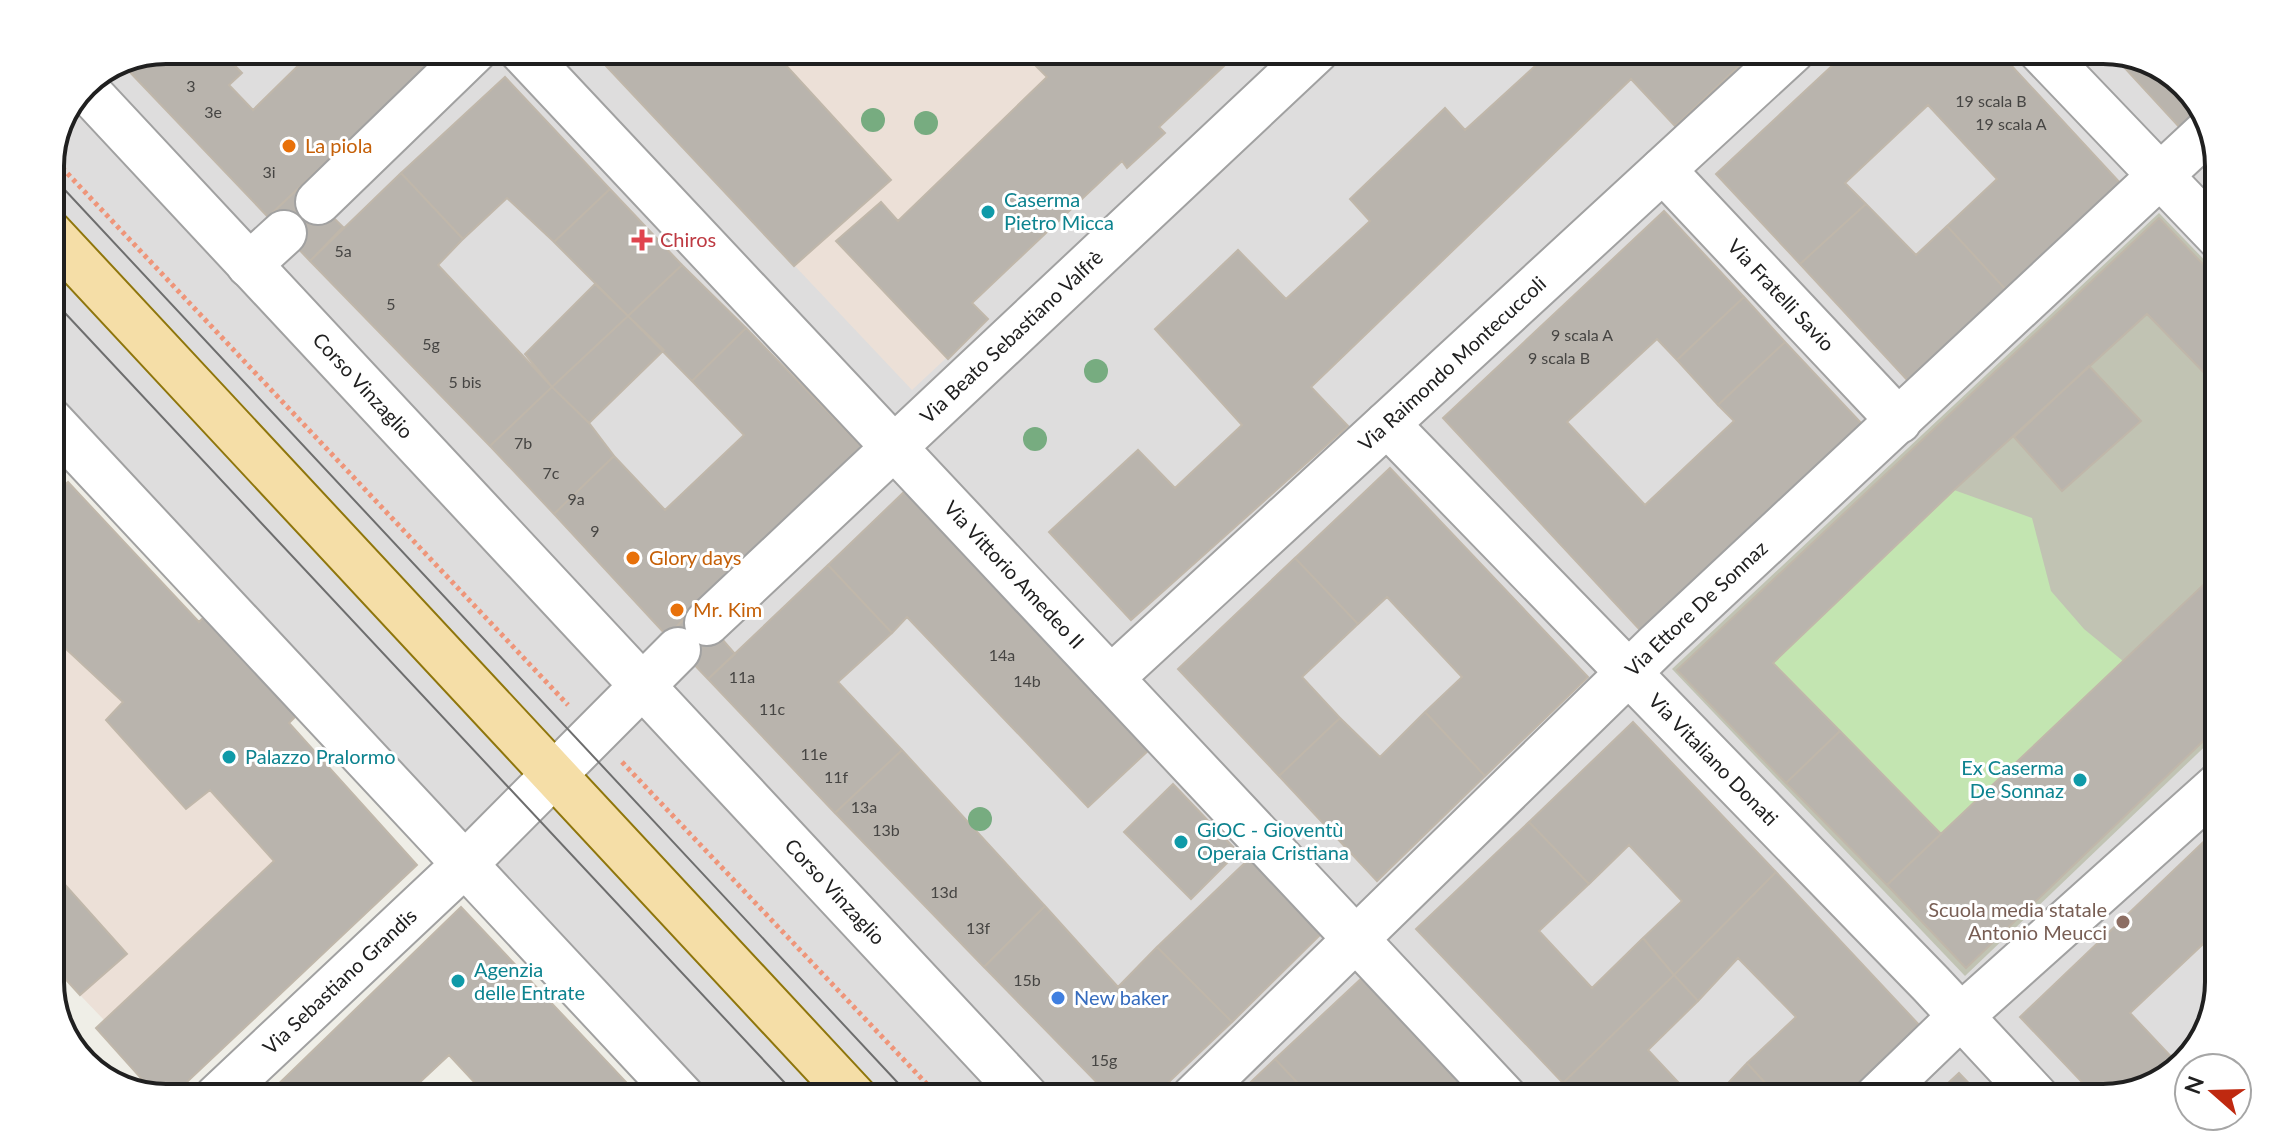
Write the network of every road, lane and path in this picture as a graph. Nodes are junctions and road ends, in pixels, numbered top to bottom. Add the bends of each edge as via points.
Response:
1 (461, 64) edge
2 (534, 64) edge
3 (1302, 64) edge
4 (1778, 64) edge
5 (2053, 64) edge
6 (92, 96) edge
7 (2201, 137) edge
8 (64, 170) edge
9 (1663, 170) junction
10 (2159, 175) junction
11 (318, 202) dead end
12 (2205, 223) edge
13 (284, 233) dead end
14 (64, 248) edge
15 (249, 265) junction
16 (1899, 421) junction
17 (1387, 424) junction
18 (64, 446) edge
19 (893, 446) junction
20 (1628, 673) junction
21 (1111, 678) junction
22 (641, 684) junction
23 (594, 733) junction
24 (553, 773) junction
25 (2205, 798) edge
26 (465, 864) junction
27 (1356, 939) junction
28 (1960, 1017) junction
29 (231, 1084) edge
30 (670, 1084) edge
31 (842, 1084) edge
32 (927, 1084) edge
33 (1014, 1084) edge
34 (1207, 1084) edge
35 (1492, 1084) edge
36 (1891, 1084) edge
37 (2024, 1084) edge

1 - 11 street
2 - 19 street, Via Vittorio Amedeo II
3 - 19 street, Via Beato Sebastiano Valfrè
4 - 9 street, Via Raimondo Montecuccoli
5 - 10 street
6 - 15 street, Corso Vinzaglio
7 - 10 street, Via Ettore De Sonnaz
8 - 23 path
9 - 16 street, Via Fratelli Savio
9 - 17 street, Via Raimondo Montecuccoli
10 - 12 street
10 - 16 street, Via Ettore De Sonnaz
13 - 15 street
14 - 24 main road
15 - 22 street, Corso Vinzaglio
16 - 20 street, Via Ettore De Sonnaz
17 - 20 street, Via Vitaliano Donati
17 - 21 street, Via Raimondo Montecuccoli
18 - 26 street
19 - 21 street, Via Vittorio Amedeo II
19 - 22 street, Via Beato Sebastiano Valfrè
20 - 27 street, Via Ettore De Sonnaz
20 - 28 street, Via Vitaliano Donati
21 - 27 street, Via Vittorio Amedeo II
22 - 23 street
22 - 33 street, Corso Vinzaglio
23 - 24 street
23 - 32 path
24 - 26 street
24 - 31 main road
25 - 28 street
26 - 29 street, Via Sebastiano Grandis
26 - 30 street
27 - 34 street, Via Ettore De Sonnaz
27 - 35 street, Via Vittorio Amedeo II
28 - 36 street
28 - 37 street, Via Vitaliano Donati

